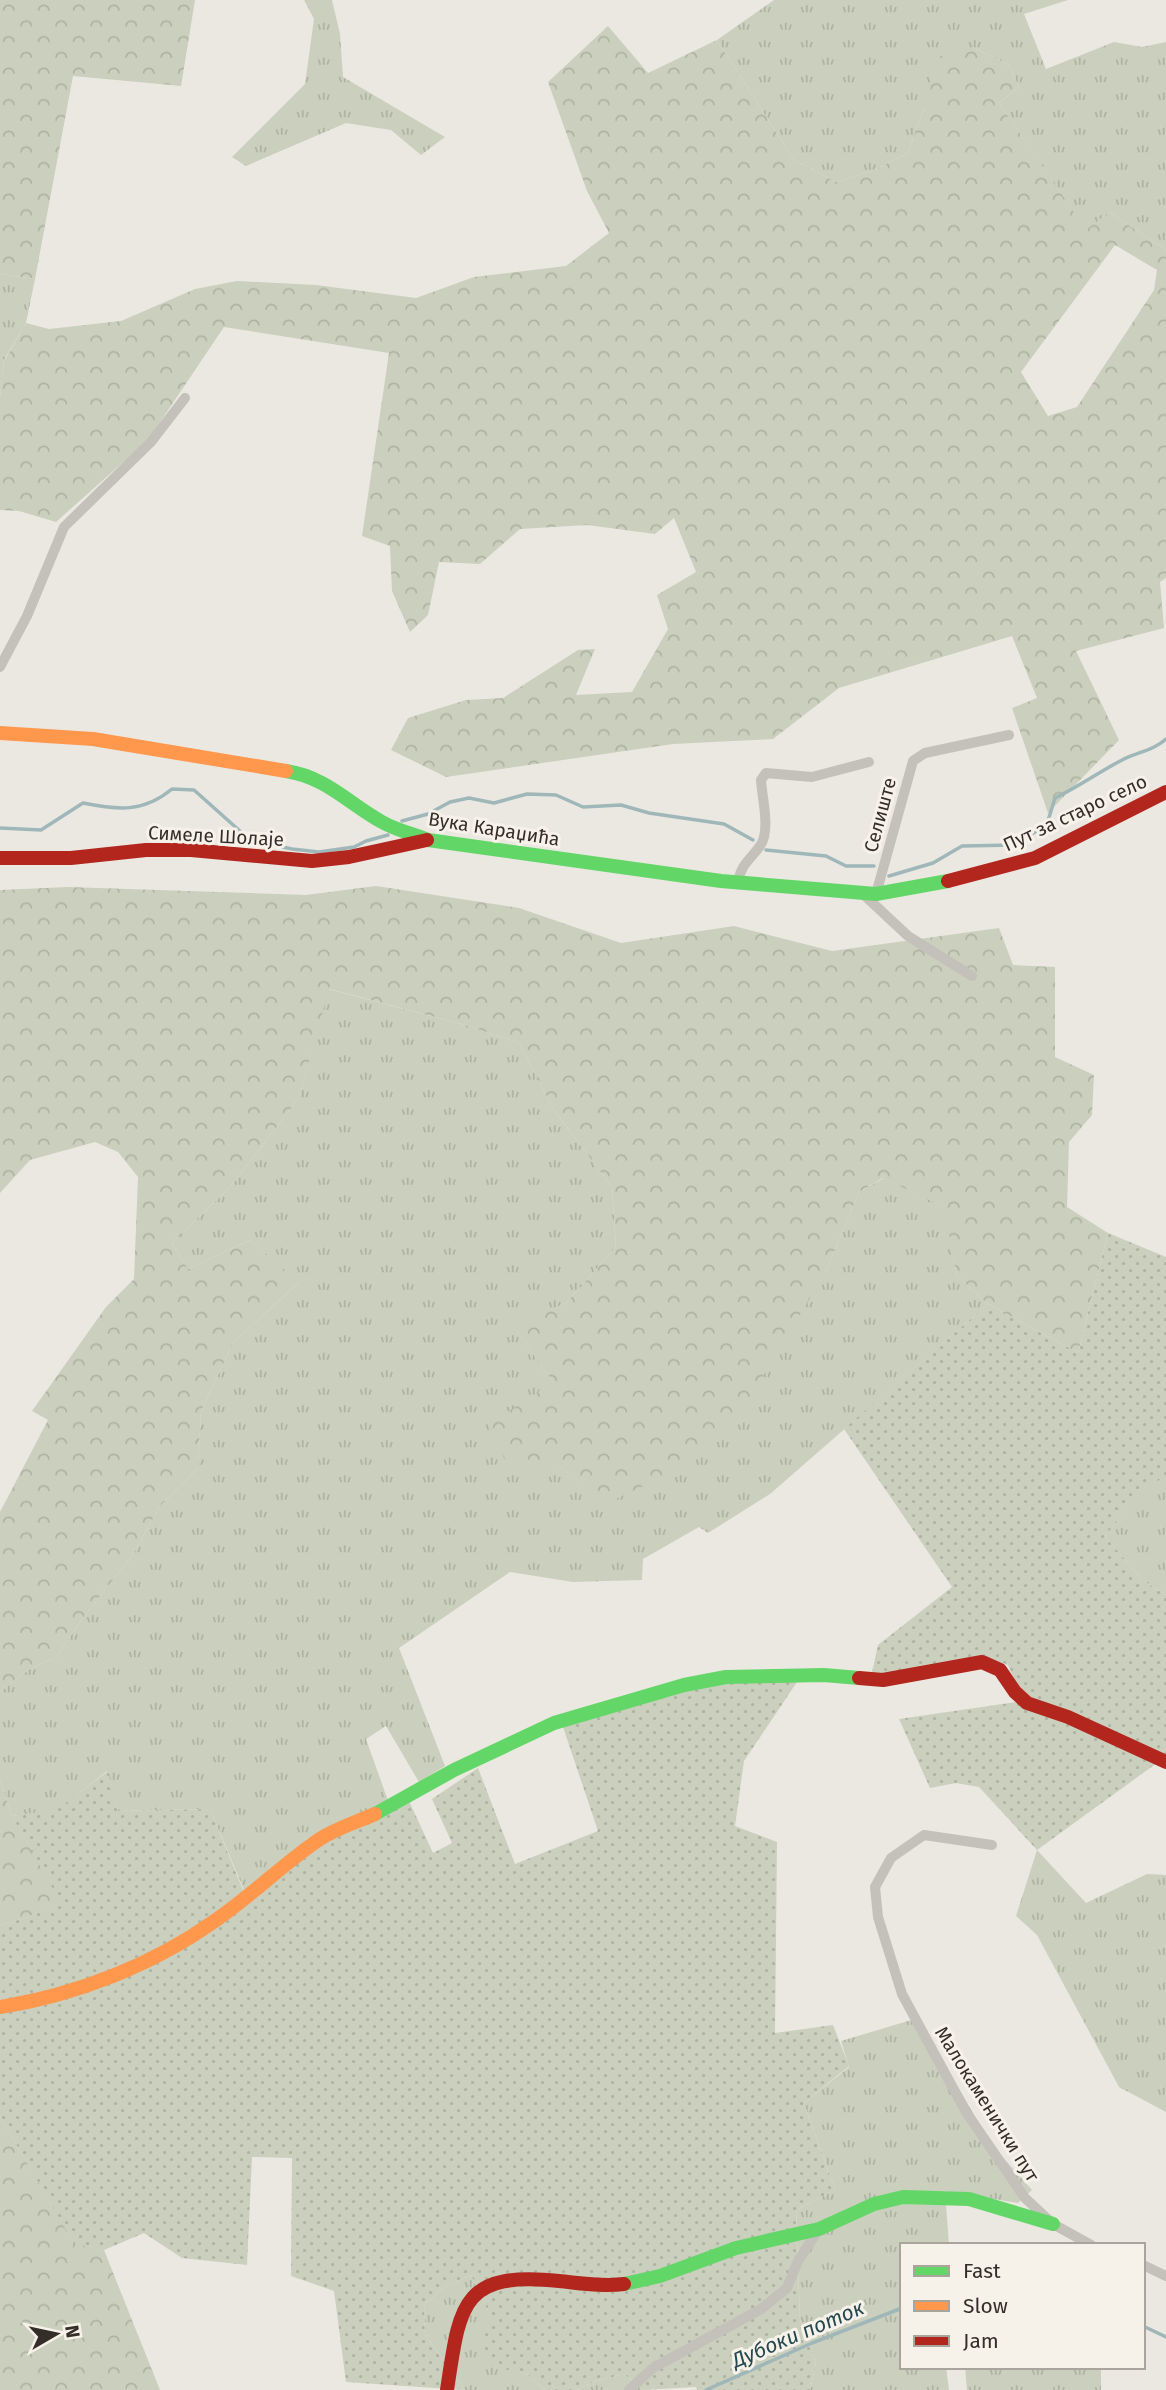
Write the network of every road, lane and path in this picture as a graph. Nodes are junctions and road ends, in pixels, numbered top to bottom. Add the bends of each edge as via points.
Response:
1 (185, 398) dead end
2 (0, 667) edge
3 (0, 733) edge
4 (1009, 735) dead end
5 (869, 762) dead end
6 (1166, 792) edge
7 (428, 840) junction
8 (0, 858) edge
9 (738, 882) junction
10 (870, 894) junction
11 (972, 976) dead end
12 (1166, 1762) edge
13 (992, 1845) dead end
14 (0, 2007) edge
15 (1053, 2224) junction
16 (819, 2229) junction
17 (1086, 2243) edge
18 (1145, 2266) edge
19 (1166, 2276) edge
20 (447, 2390) edge
21 (629, 2390) edge

1 - 2 street via 151,442 65,527
3 - 7 street, Вука Караџића via 93,739 307,774 383,823
4 - 10 street, Селиште via 925,754 913,761
5 - 9 street via 812,777 766,773 761,780 765,834
6 - 10 street, Пут за старо село via 1015,864 919,888
7 - 8 street, Симеле Шолаје via 312,861 191,850
7 - 9 street, Вука Караџића
9 - 10 street, Вука Караџића
10 - 11 street via 908,936
12 - 14 street via 1055,1711 1027,1704 1016,1695 1005,1673 982,1662 883,1680 761,1675 684,1685 554,1723 319,1839 217,1920 169,1951 82,1987
13 - 15 street, Малокаменички пут via 924,1835 891,1858 875,1887 878,1917 902,1994 966,2112 1025,2198
15 - 16 street via 995,2204 911,2196 880,2202
15 - 17 street, Малокаменички пут
16 - 20 street via 737,2248 634,2283 590,2286 498,2279 470,2301 458,2325
16 - 21 street via 787,2288 761,2309 653,2368
18 - 19 street

